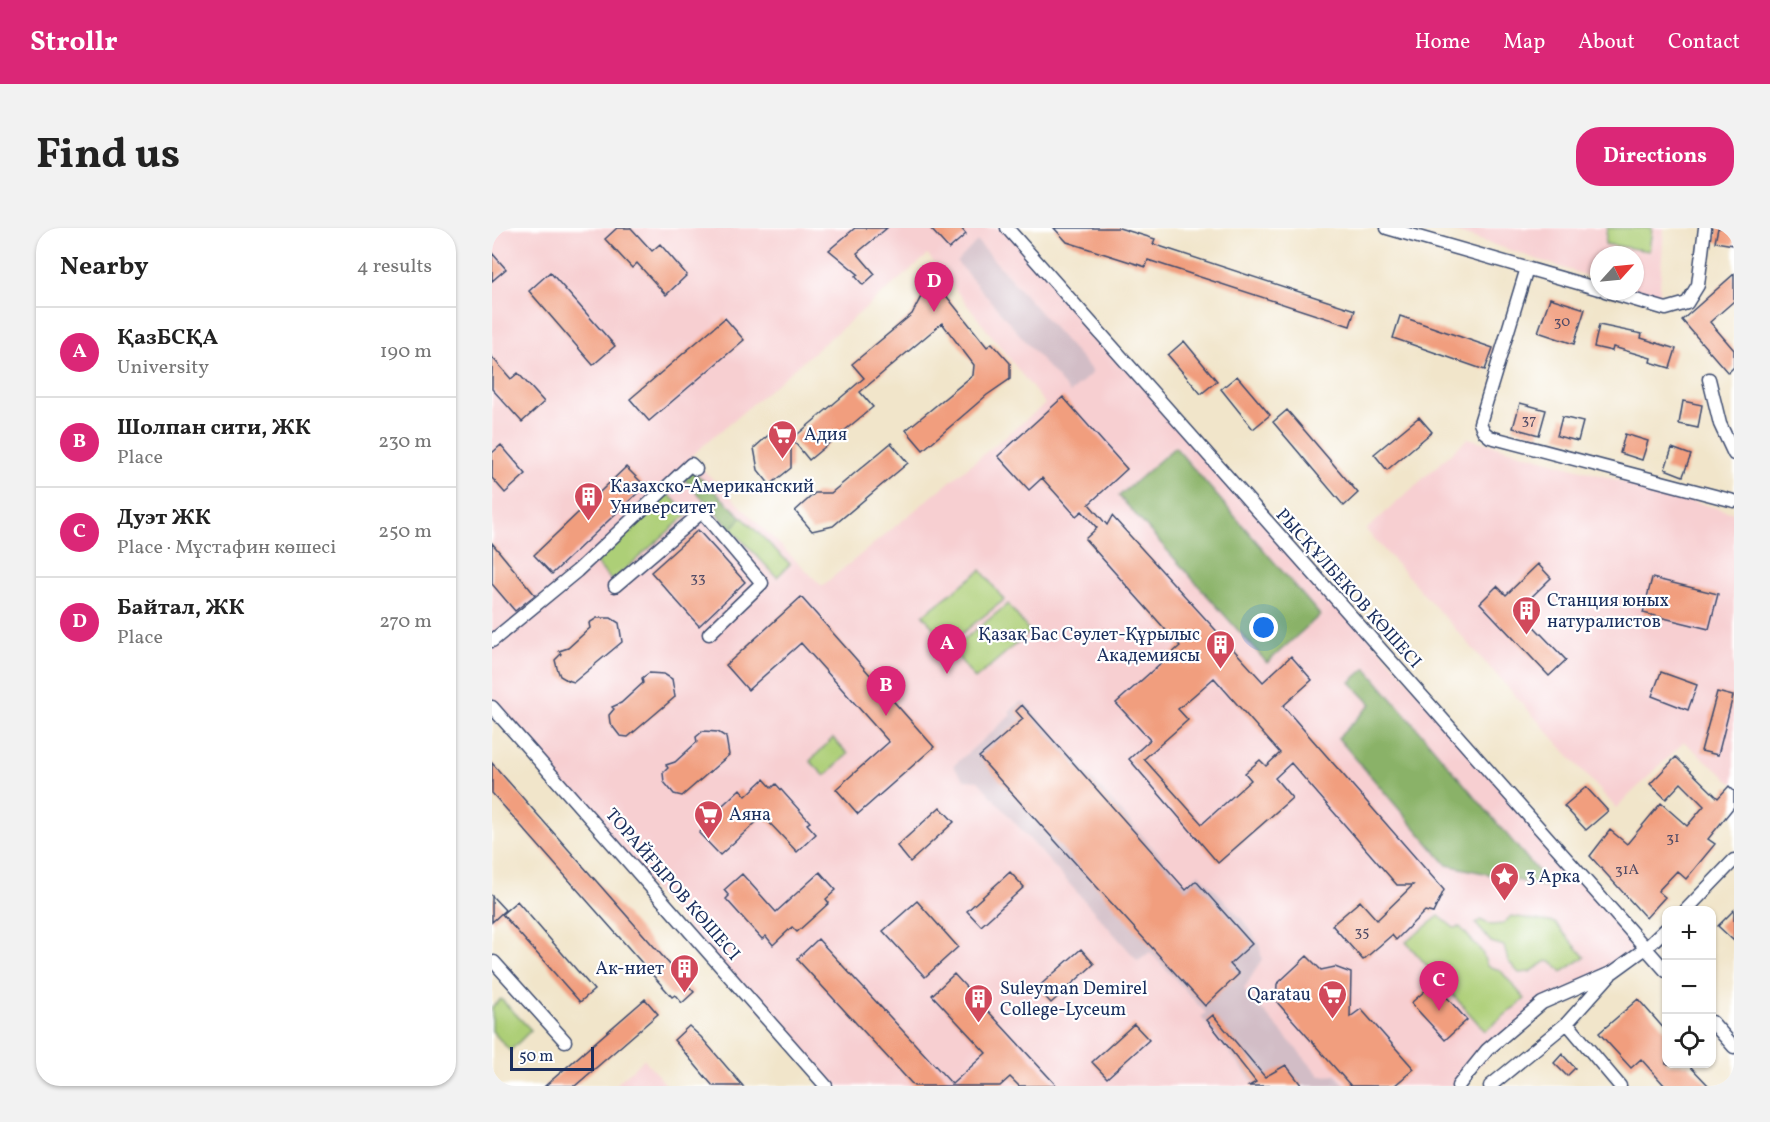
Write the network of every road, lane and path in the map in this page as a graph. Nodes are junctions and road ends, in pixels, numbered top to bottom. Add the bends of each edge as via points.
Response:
1 (1006, 228) edge
2 (1387, 228) edge
3 (1705, 228) edge
4 (1527, 268) junction
5 (1590, 286) edge
6 (1636, 300) edge
7 (1708, 379) dead end
8 (1734, 454) edge
9 (696, 469) dead end
10 (1734, 501) edge
11 (615, 586) dead end
12 (710, 634) dead end
13 (492, 641) edge
14 (492, 707) edge
15 (1734, 860) edge
16 (1690, 906) edge
17 (1662, 933) edge
18 (1646, 948) junction
19 (494, 962) dead end
20 (1662, 966) edge
21 (1613, 972) junction
22 (1567, 1023) junction
23 (1716, 1025) edge
24 (1732, 1039) edge
25 (565, 1041) dead end
26 (826, 1086) edge
27 (1458, 1086) edge
28 (1490, 1086) edge
29 (1620, 1086) edge

1 - 18 street, РЫСҚҰЛБЕКОВ КӨШЕСІ
2 - 4 street
3 - 6 street via 1698,285 1687,303 1666,309
4 - 5 street
4 - 10 street via 1480,423 1484,432 1490,437
7 - 8 street via 1720,424
9 - 13 street via 691,464 577,571
11 - 12 street via 702,512 762,583
14 - 26 street, ТОРАЙҒЫРОВ КӨШЕСІ
15 - 16 street
17 - 18 street
18 - 20 street, РЫСҚҰЛБЕКОВ КӨШЕСІ
18 - 21 street
19 - 25 street
21 - 22 street
21 - 27 street via 1542,1004 1487,1050
22 - 28 street
22 - 29 street
23 - 24 street

